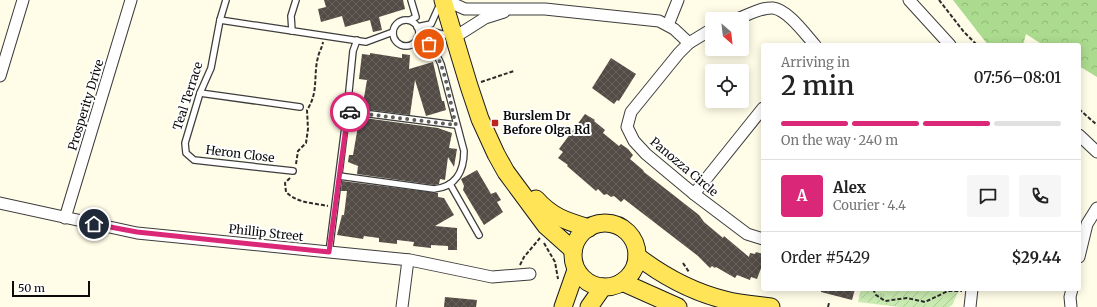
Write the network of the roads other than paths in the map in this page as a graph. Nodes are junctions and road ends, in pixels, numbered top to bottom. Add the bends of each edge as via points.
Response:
1 (23, 0) edge
2 (131, 0) edge
3 (226, 0) edge
4 (296, 0) edge
5 (411, 0) edge
6 (444, 0) edge
7 (678, 0) edge
8 (909, 0) edge
9 (516, 8) junction
10 (749, 14) edge
11 (220, 20) junction
12 (410, 20) junction
13 (668, 25) junction
14 (417, 27) junction
15 (292, 31) junction
16 (393, 32) junction
17 (705, 34) edge
18 (418, 36) junction
19 (454, 37) junction
20 (357, 40) junction
21 (689, 43) junction
22 (813, 43) edge
23 (948, 43) edge
24 (0, 76) edge
25 (200, 93) junction
26 (300, 107) dead end
27 (761, 110) edge
28 (348, 112) junction
29 (456, 125) junction
30 (1081, 137) edge
31 (1097, 152) edge
32 (186, 153) joint
33 (294, 170) road end
34 (506, 172) junction
35 (339, 176) junction
36 (450, 184) junction
37 (694, 194) junction
38 (0, 203) edge
39 (1097, 208) edge
40 (65, 218) junction
41 (589, 228) junction
42 (479, 235) dead end
43 (761, 238) edge
44 (1081, 249) edge
45 (573, 250) junction
46 (329, 252) junction
47 (637, 256) junction
48 (408, 260) junction
49 (653, 268) junction
50 (576, 270) junction
51 (530, 274) dead end
52 (622, 282) junction
53 (604, 287) junction
54 (695, 291) junction
55 (1071, 291) edge
56 (668, 305) edge
57 (402, 307) edge
58 (562, 307) edge
59 (589, 307) edge
60 (720, 307) edge
61 (771, 307) edge
62 (1071, 307) edge

1 - 24 street
2 - 40 street, Prosperity Drive
3 - 11 lane, Teal Terrace
4 - 15 lane via 291,16
5 - 12 lane via 416,17
6 - 9 street via 464,9
6 - 14 lane via 431,24
6 - 19 main road
7 - 13 street
8 - 23 street
9 - 13 street via 659,21
9 - 19 street via 485,18
10 - 22 street via 774,8 786,13
11 - 15 lane
11 - 25 lane, Teal Terrace via 211,68
12 - 14 lane
12 - 16 lane via 398,22
13 - 21 street
14 - 18 lane
15 - 20 lane
16 - 18 lane via 395,40 402,45 411,44
16 - 20 lane via 366,42
17 - 21 street, Panozza Circle
18 - 19 lane via 434,32
18 - 29 lane via 436,51
19 - 34 main road via 480,119
20 - 28 lane via 353,51
21 - 37 street, Panozza Circle via 631,112 627,127 634,141 646,154
25 - 26 lane
25 - 32 lane, Teal Terrace via 184,143
27 - 37 street
28 - 29 lane
28 - 35 lane
29 - 36 lane via 464,151 464,163 460,174
30 - 31 street
32 - 33 lane, Heron Close via 194,160
34 - 41 main road via 527,188 546,210 563,220
34 - 45 main road via 546,226
35 - 36 lane via 434,189
35 - 46 lane
36 - 42 lane
37 - 43 street, Panozza Circle via 747,234
38 - 40 street, Phillip Street
39 - 44 street via 1087,224
40 - 46 street, Phillip Street via 137,232
41 - 45 main road via 576,241
41 - 47 main road via 607,223 617,226 632,238
45 - 50 main road
46 - 48 street, Phillip Street
47 - 49 main road
47 - 52 main road via 630,275
48 - 51 street, Phillip Street via 492,277
48 - 57 street
49 - 54 main road
49 - 56 main road via 661,281
50 - 53 main road via 588,282
50 - 58 main road
52 - 53 main road
52 - 56 main road via 647,292
53 - 59 main road
54 - 60 main road
54 - 61 main road via 726,301
55 - 62 street

